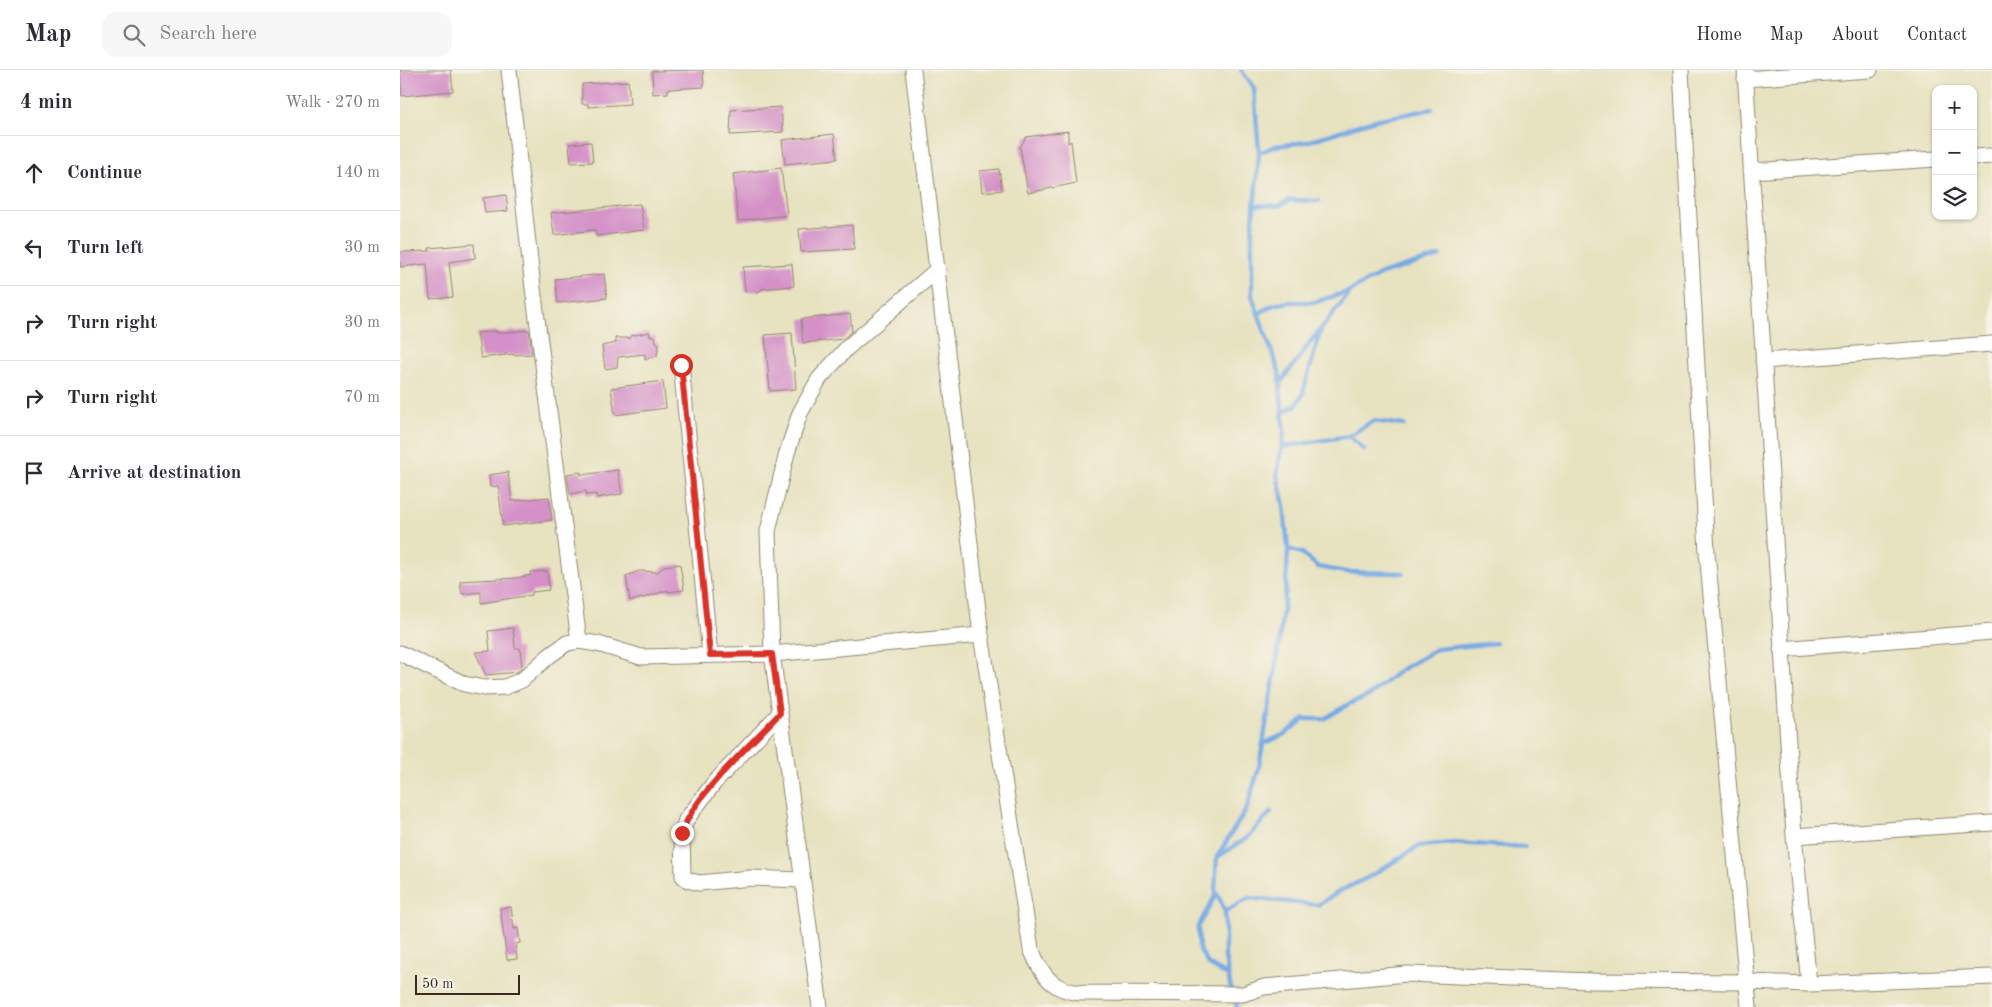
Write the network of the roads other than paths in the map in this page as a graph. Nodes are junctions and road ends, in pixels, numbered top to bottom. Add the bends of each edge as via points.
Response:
1 (509, 70) edge
2 (913, 70) edge
3 (1681, 70) edge
4 (1870, 70) edge
5 (1745, 75) edge
6 (1992, 156) edge
7 (1977, 157) edge
8 (1932, 159) edge
9 (1751, 171) junction
10 (938, 269) junction
11 (1992, 344) edge
12 (1763, 361) junction
13 (681, 365) dead end
14 (1992, 632) edge
15 (982, 636) junction
16 (578, 641) junction
17 (1781, 649) junction
18 (400, 652) edge
19 (772, 654) junction
20 (710, 655) junction
21 (780, 713) junction
22 (1992, 823) edge
23 (1794, 836) junction
24 (802, 880) junction
25 (1992, 977) edge
26 (1748, 982) junction
27 (1809, 984) junction
28 (1153, 994) junction
29 (1071, 1000) edge
30 (820, 1007) edge
31 (1138, 1007) edge
32 (1749, 1007) edge

1 - 16 street
2 - 10 street
3 - 26 street via 1707,552
4 - 5 street
5 - 9 street
6 - 7 street
8 - 9 street
9 - 12 street
10 - 15 street
10 - 19 street via 847,348 819,380 800,413 768,531
11 - 12 street
12 - 17 street
13 - 20 street
14 - 17 street
15 - 19 street
15 - 29 street via 1031,948 1041,970
16 - 18 street via 567,643 522,680 505,687 484,688 464,684
16 - 20 street via 641,657
17 - 23 street
19 - 20 street
19 - 21 street
21 - 24 street
21 - 24 street via 714,783 686,820 682,833 683,876 699,883 752,878
22 - 23 street
23 - 27 street
24 - 30 street
25 - 27 street
26 - 27 street
26 - 28 street via 1592,981 1408,974 1264,987 1243,994
26 - 32 street
28 - 29 street
28 - 31 street

